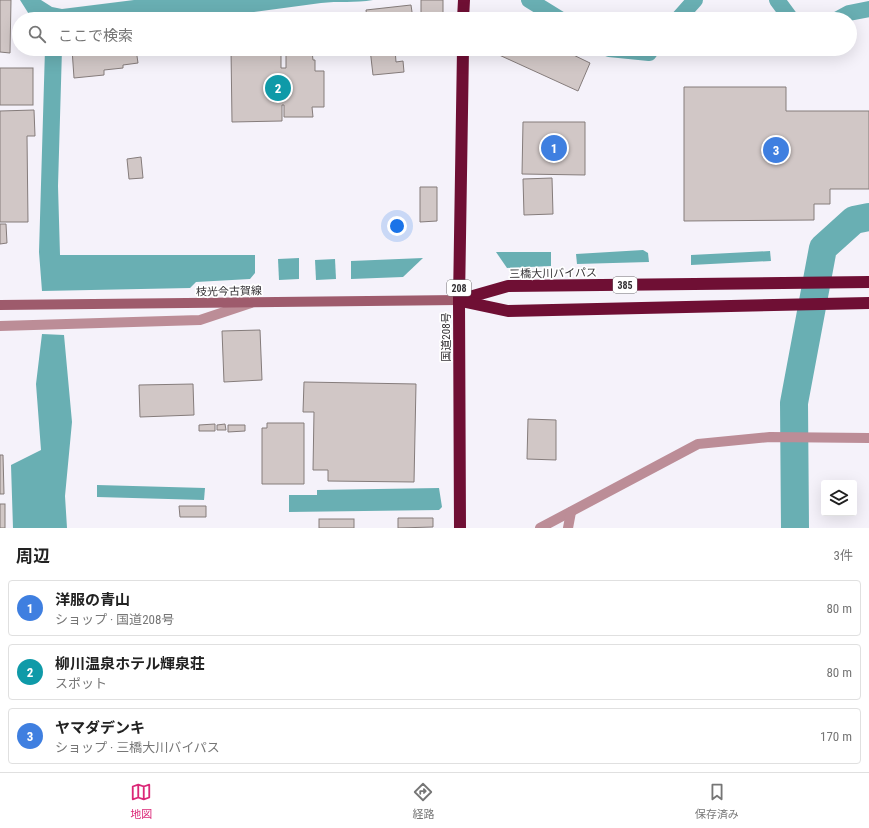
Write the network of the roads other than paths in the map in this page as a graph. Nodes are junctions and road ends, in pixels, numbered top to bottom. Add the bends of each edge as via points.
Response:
1 (464, 0) edge
2 (463, 12) edge
3 (463, 56) edge
4 (869, 282) edge
5 (459, 300) junction
6 (252, 303) junction
7 (869, 303) edge
8 (0, 305) edge
9 (0, 326) edge
10 (869, 438) edge
11 (571, 512) junction
12 (460, 528) edge
13 (540, 528) edge
14 (568, 528) edge

1 - 2 highway
3 - 5 highway, 国道208号 / 208
4 - 5 highway, 三橋大川バイパス / 385 via 508,286
5 - 6 main road, 枝光今古賀線
5 - 7 highway, 385 via 508,311
5 - 12 highway, 国道208号 / 208
6 - 8 main road, 枝光今古賀線
6 - 9 street via 200,320
10 - 11 street via 770,437 698,444
11 - 13 street
11 - 14 street

